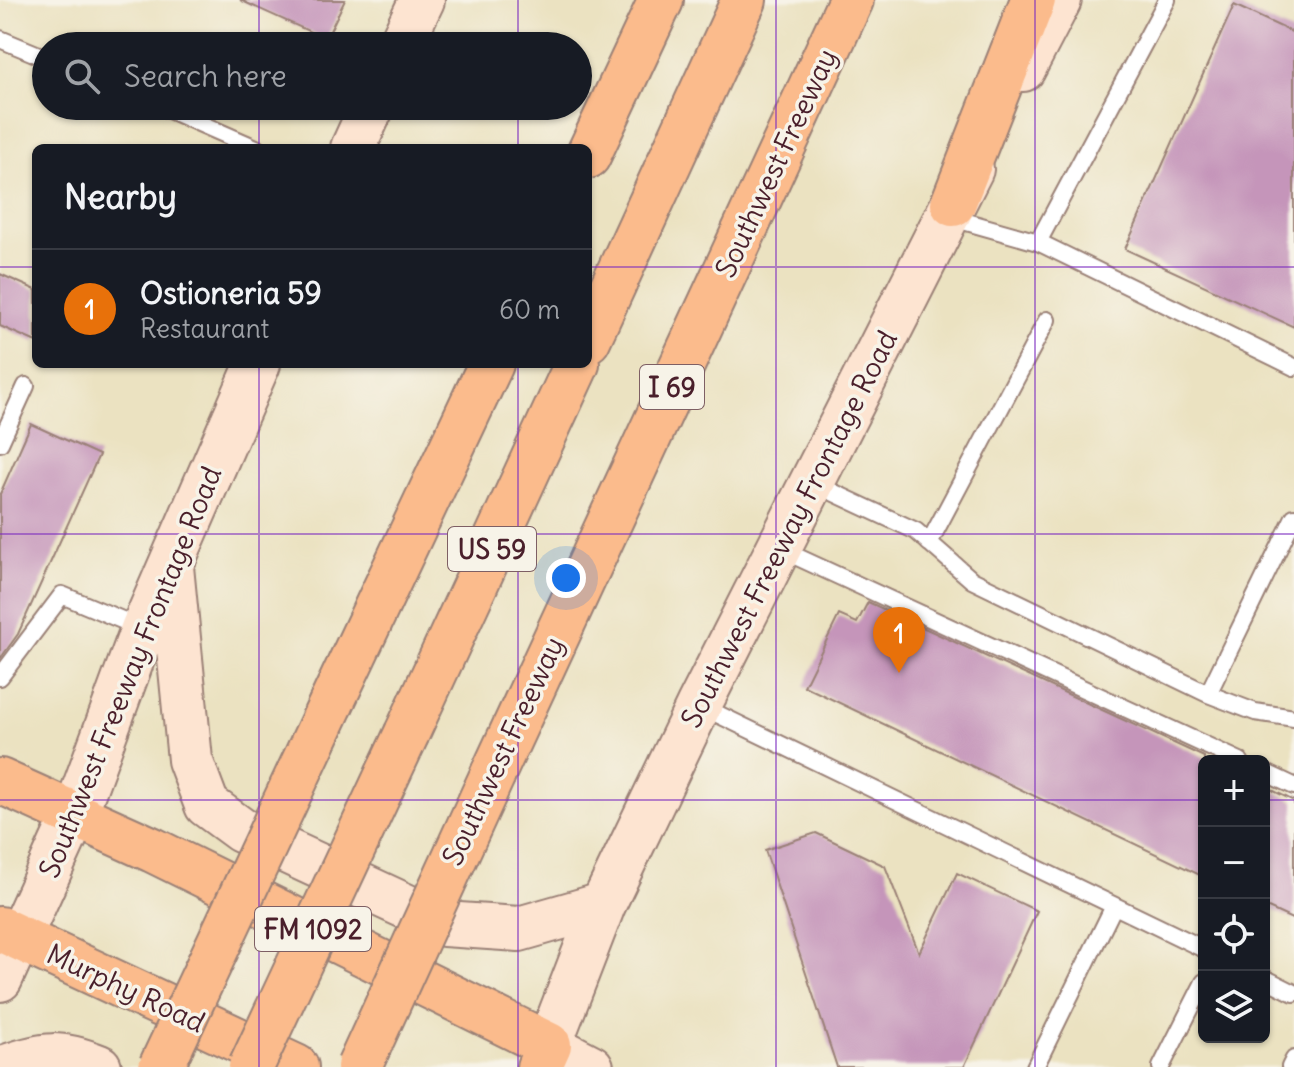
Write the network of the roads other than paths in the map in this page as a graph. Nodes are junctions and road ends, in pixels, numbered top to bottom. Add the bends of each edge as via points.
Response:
1 (422, 0) edge
2 (661, 0) edge
3 (744, 0) edge
4 (851, 0) edge
5 (1033, 0) edge
6 (1059, 0) edge
7 (1167, 0) edge
8 (407, 32) edge
9 (0, 39) edge
10 (32, 52) edge
11 (192, 120) edge
12 (366, 120) edge
13 (247, 144) edge
14 (355, 144) edge
15 (592, 147) edge
16 (950, 210) junction
17 (1038, 242) junction
18 (1047, 320) dead end
19 (592, 331) edge
20 (1294, 367) edge
21 (256, 368) edge
22 (489, 368) edge
23 (575, 368) edge
24 (26, 386) dead end
25 (0, 443) edge
26 (812, 482) junction
27 (1294, 517) edge
28 (929, 543) junction
29 (779, 548) junction
30 (171, 567) junction
31 (143, 629) junction
32 (0, 677) edge
33 (1208, 694) junction
34 (699, 705) junction
35 (1294, 718) edge
36 (1227, 755) edge
37 (1270, 775) edge
38 (0, 781) edge
39 (1294, 786) edge
40 (75, 814) junction
41 (603, 905) junction
42 (1114, 906) junction
43 (9, 933) edge
44 (1198, 946) edge
45 (0, 979) edge
46 (1270, 981) edge
47 (1294, 993) edge
48 (1198, 994) edge
49 (544, 1056) edge
50 (1294, 1059) edge
51 (6, 1067) edge
52 (99, 1067) edge
53 (161, 1067) edge
54 (251, 1067) edge
55 (296, 1067) edge
56 (359, 1067) edge
57 (591, 1067) edge
58 (1035, 1067) edge
59 (1161, 1067) edge
60 (1290, 1067) edge

1 - 8 main road
2 - 15 main road
3 - 19 main road
4 - 56 main road, Southwest Freeway / I 69, bridge
5 - 16 main road
6 - 16 main road, Southwest Freeway Frontage Road
7 - 17 lane
9 - 10 lane
11 - 13 lane
12 - 14 main road
16 - 17 lane
16 - 26 main road, Southwest Freeway Frontage Road
17 - 20 lane
18 - 28 lane
21 - 30 main road, Southwest Freeway Frontage Road
22 - 53 main road, bridge
23 - 54 main road, US 59, bridge
24 - 25 lane
26 - 28 lane via 916,531
26 - 29 main road, Southwest Freeway Frontage Road
27 - 33 lane
28 - 33 lane via 972,580
29 - 34 main road, Southwest Freeway Frontage Road
29 - 36 lane
30 - 31 main road, Southwest Freeway Frontage Road
30 - 41 main road via 190,760 207,805 241,830 444,924 519,929
31 - 32 lane via 62,595
31 - 40 main road, Southwest Freeway Frontage Road
33 - 35 lane via 1255,712
34 - 41 main road, Southwest Freeway Frontage Road
34 - 42 lane
37 - 39 lane
38 - 40 main road, FM 1092
40 - 43 main road, Southwest Freeway Frontage Road
40 - 49 main road, FM 1092
41 - 49 main road, Southwest Freeway Frontage Road
42 - 44 lane
42 - 58 lane
43 - 45 main road, Southwest Freeway Frontage Road
43 - 55 main road, Murphy Road
46 - 47 lane
48 - 59 lane
49 - 57 main road
50 - 60 lane
51 - 52 main road via 57,1055

